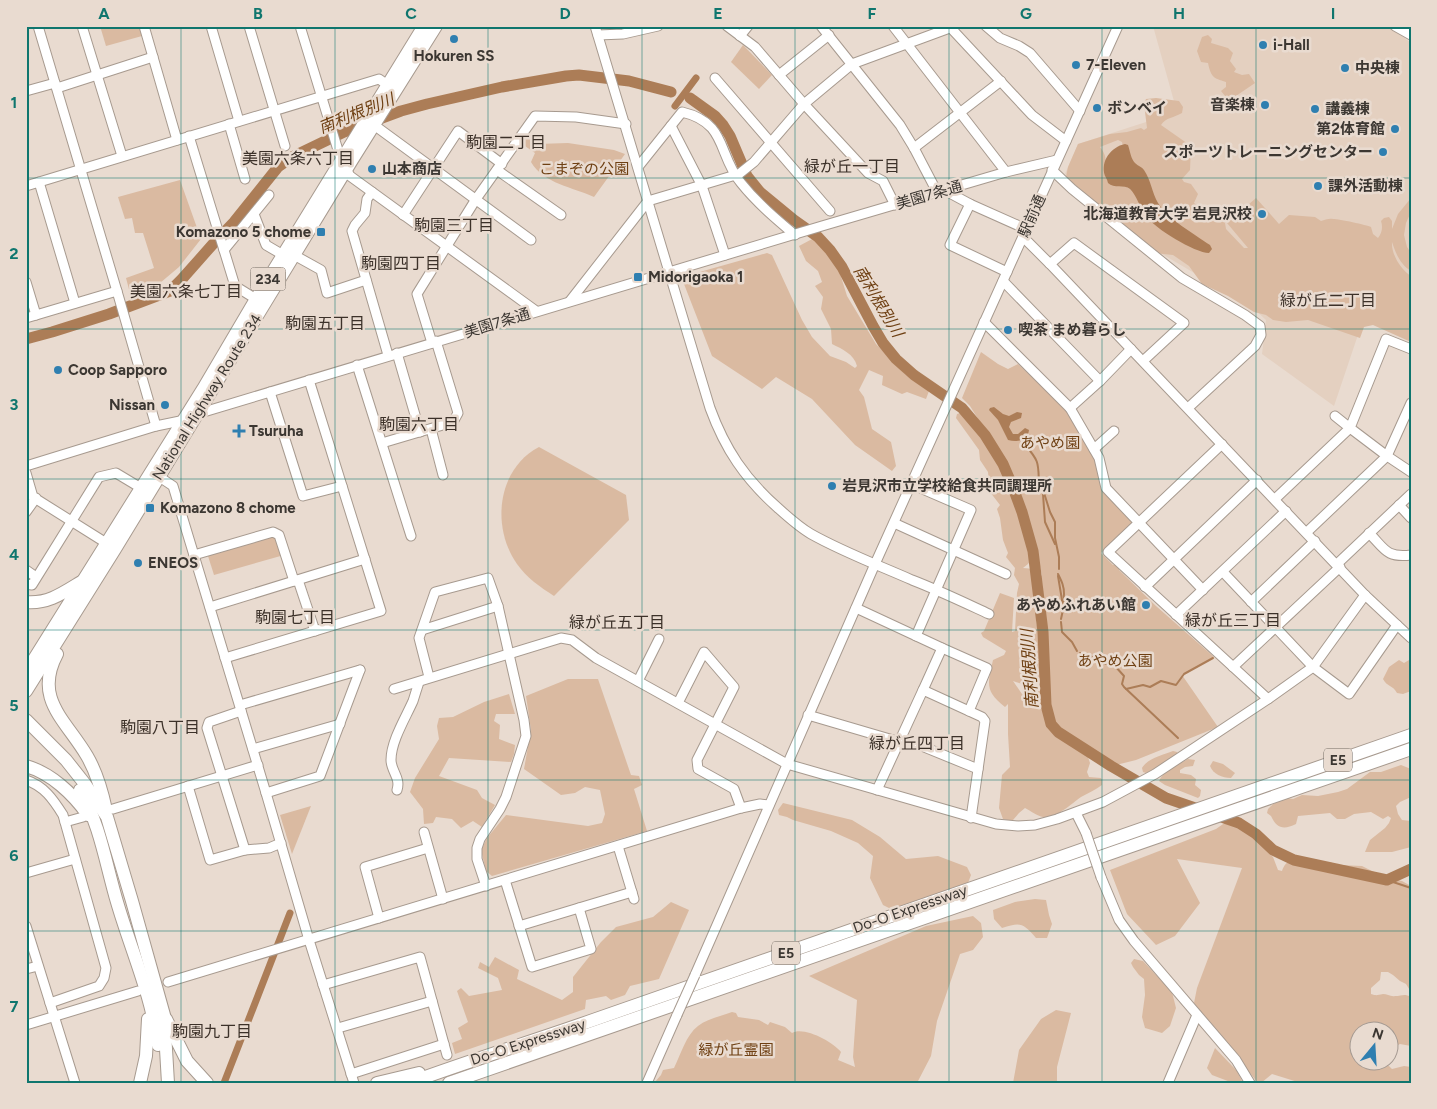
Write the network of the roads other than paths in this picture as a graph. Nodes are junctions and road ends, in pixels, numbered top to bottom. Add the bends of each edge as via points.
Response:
1 (38, 26) edge
2 (82, 26) edge
3 (144, 26) edge
4 (211, 26) edge
5 (249, 26) edge
6 (300, 26) edge
7 (424, 26) edge
8 (436, 26) edge
9 (658, 26) edge
10 (727, 26) edge
11 (748, 26) edge
12 (821, 26) edge
13 (893, 26) edge
14 (986, 26) edge
15 (1118, 26) edge
16 (1395, 26) edge
17 (951, 27) edge
18 (597, 31) edge
19 (1410, 33) edge
20 (829, 35) junction
21 (740, 36) junction
22 (906, 44) junction
23 (153, 57) junction
24 (852, 64) junction
25 (97, 75) junction
26 (779, 75) junction
27 (715, 78) dead end
28 (1001, 81) junction
29 (56, 85) junction
30 (391, 87) junction
31 (26, 91) edge
32 (322, 96) junction
33 (804, 104) junction
34 (275, 110) junction
35 (1080, 111) junction
36 (960, 114) junction
37 (239, 121) junction
38 (229, 124) junction
39 (626, 124) junction
40 (671, 126) junction
41 (372, 129) junction
42 (189, 136) junction
43 (177, 140) junction
44 (1066, 141) junction
45 (771, 143) junction
46 (285, 146) dead end
47 (914, 148) junction
48 (122, 156) junction
49 (1057, 160) junction
50 (344, 165) junction
51 (500, 167) junction
52 (638, 167) junction
53 (434, 168) junction
54 (80, 169) junction
55 (1052, 170) junction
56 (1006, 172) junction
57 (737, 175) junction
58 (245, 179) dead end
59 (39, 182) junction
60 (26, 186) edge
61 (702, 186) junction
62 (941, 191) junction
63 (372, 192) junction
64 (269, 195) dead end
65 (476, 199) junction
66 (648, 201) junction
67 (970, 204) junction
68 (896, 205) junction
69 (830, 211) dead end
70 (254, 214) junction
71 (403, 214) junction
72 (561, 215) dead end
73 (1024, 233) junction
74 (798, 234) junction
75 (531, 240) dead end
76 (447, 247) junction
77 (223, 249) junction
78 (289, 255) junction
79 (725, 255) junction
80 (1050, 264) junction
81 (669, 272) junction
82 (1007, 272) junction
83 (366, 280) junction
84 (1003, 281) junction
85 (26, 282) edge
86 (118, 294) junction
87 (570, 301) junction
88 (260, 302) junction
89 (75, 303) junction
90 (536, 311) junction
91 (36, 315) junction
92 (26, 318) edge
93 (984, 322) junction
94 (434, 342) junction
95 (1131, 349) junction
96 (1411, 349) edge
97 (393, 354) junction
98 (1143, 361) junction
99 (358, 365) junction
100 (309, 380) junction
101 (1100, 381) junction
102 (270, 392) junction
103 (1411, 403) edge
104 (1070, 408) junction
105 (1188, 408) junction
106 (199, 413) junction
107 (1335, 416) dead end
108 (183, 420) junction
109 (156, 426) junction
110 (1350, 428) junction
111 (431, 429) junction
112 (1114, 431) dead end
113 (420, 432) junction
114 (382, 443) junction
115 (1222, 444) junction
116 (1094, 449) junction
117 (1387, 456) junction
118 (26, 466) edge
119 (1411, 472) edge
120 (26, 473) edge
121 (155, 474) junction
122 (443, 475) dead end
123 (1256, 480) junction
124 (911, 484) junction
125 (342, 486) junction
126 (141, 488) junction
127 (1411, 494) edge
128 (36, 498) junction
129 (1275, 499) junction
130 (1399, 505) junction
131 (1286, 511) junction
132 (26, 512) edge
133 (1411, 518) edge
134 (71, 521) junction
135 (1139, 522) junction
136 (894, 523) junction
137 (1307, 532) junction
138 (1369, 533) junction
139 (410, 536) dead end
140 (1314, 541) junction
141 (112, 546) junction
142 (954, 550) junction
143 (194, 555) junction
144 (1411, 555) edge
145 (365, 559) junction
146 (1175, 559) junction
147 (875, 564) junction
148 (1338, 566) junction
149 (26, 570) edge
150 (1223, 572) junction
151 (1006, 574) dead end
152 (36, 577) junction
153 (84, 580) junction
154 (296, 581) junction
155 (26, 584) edge
156 (1145, 587) junction
157 (936, 590) junction
158 (1203, 590) junction
159 (1365, 595) junction
160 (26, 602) edge
161 (82, 602) junction
162 (1251, 602) junction
163 (498, 606) junction
164 (210, 607) junction
165 (856, 608) junction
166 (989, 614) dead end
167 (1176, 615) junction
168 (1397, 625) junction
169 (1276, 628) junction
170 (422, 630) junction
171 (315, 631) junction
172 (916, 636) junction
173 (1411, 638) edge
174 (659, 639) dead end
175 (942, 648) junction
176 (509, 653) junction
177 (225, 658) junction
178 (1233, 667) junction
179 (1313, 667) junction
180 (26, 672) edge
181 (430, 677) junction
182 (638, 681) junction
183 (418, 682) junction
184 (394, 688) dead end
185 (922, 690) junction
186 (26, 691) edge
187 (1268, 699) junction
188 (678, 703) junction
189 (241, 708) junction
190 (969, 711) junction
191 (808, 715) junction
192 (26, 720) edge
193 (340, 724) junction
194 (716, 724) junction
195 (26, 729) edge
196 (1411, 735) edge
197 (901, 740) junction
198 (253, 749) junction
199 (1411, 749) edge
200 (787, 764) junction
201 (258, 765) junction
202 (26, 766) edge
203 (978, 769) junction
204 (222, 776) junction
205 (26, 780) edge
206 (188, 786) junction
207 (397, 790) dead end
208 (877, 790) junction
209 (266, 793) junction
210 (769, 805) junction
211 (741, 808) junction
212 (110, 813) junction
213 (1076, 813) junction
214 (83, 817) dead end
215 (972, 818) junction
216 (65, 822) junction
217 (96, 827) junction
218 (424, 832) dead end
219 (281, 843) junction
220 (618, 846) junction
221 (428, 848) junction
222 (245, 850) junction
223 (75, 859) junction
224 (26, 873) edge
225 (505, 880) junction
226 (486, 886) junction
227 (443, 899) junction
228 (580, 908) junction
229 (379, 918) junction
230 (26, 926) edge
231 (520, 926) junction
232 (309, 940) junction
233 (38, 966) junction
234 (26, 970) edge
235 (168, 982) dead end
236 (324, 985) junction
237 (138, 991) dead end
238 (432, 1001) junction
239 (50, 1003) junction
240 (149, 1004) junction
241 (164, 1015) junction
242 (1197, 1015) junction
243 (54, 1016) junction
244 (26, 1025) edge
245 (338, 1028) junction
246 (444, 1044) junction
247 (448, 1055) dead end
248 (467, 1062) junction
249 (353, 1078) edge
250 (75, 1083) edge
251 (140, 1083) edge
252 (161, 1083) edge
253 (168, 1083) edge
254 (207, 1083) edge
255 (377, 1083) edge
256 (410, 1083) edge
257 (449, 1083) edge
258 (647, 1083) edge
259 (1168, 1083) edge
260 (1250, 1083) edge

1 - 29 street
2 - 25 street
3 - 23 street
4 - 37 street
5 - 34 street
6 - 32 street
7 - 30 highway, National Highway Route 234 / 234
8 - 30 highway, National Highway Route 234 / 234
9 - 18 street via 622,34
10 - 21 street
11 - 21 street
12 - 20 street
13 - 22 street
14 - 35 street via 1000,38 1030,53
15 - 35 street, 駅前通
16 - 19 street
17 - 22 street
17 - 28 street
18 - 39 street
20 - 24 street
20 - 26 street
21 - 26 street
22 - 24 street
22 - 36 street
23 - 25 street
23 - 43 street
24 - 33 street
24 - 47 street
25 - 29 street
25 - 48 street
26 - 33 street
27 - 45 street
28 - 36 street
28 - 44 street via 1032,115
29 - 31 street
29 - 54 street
30 - 32 street via 379,79
30 - 41 highway, National Highway Route 234 / 234 via 386,106
30 - 50 highway, National Highway Route 234 / 234 via 371,110 354,138
32 - 34 street
32 - 50 street
33 - 45 street
33 - 68 street via 868,173 883,181
34 - 37 street
34 - 46 street
35 - 44 street, 駅前通
36 - 47 street
36 - 56 street
37 - 38 street
38 - 42 street
38 - 58 street
39 - 51 street via 576,117 534,116
39 - 52 street
40 - 52 street
40 - 57 street via 682,112 705,122 717,134
40 - 61 street
41 - 50 highway, National Highway Route 234 / 234
41 - 53 street
42 - 43 street
42 - 77 street
43 - 48 street
44 - 49 street, 駅前通
45 - 57 street
45 - 69 street
47 - 62 street
48 - 54 street
49 - 55 street, 駅前通
49 - 56 street, 美園7条通
50 - 63 street via 350,176
50 - 78 highway, National Highway Route 234 / 234
51 - 53 street via 458,131
51 - 65 street
51 - 72 street
52 - 66 street
53 - 65 street
53 - 71 street
54 - 59 street
54 - 86 street
55 - 73 street, 駅前通
55 - 105 street via 1182,278 1260,326 1261,335 1255,346
56 - 62 street, 美園7条通
57 - 61 street
57 - 74 street via 761,205
59 - 60 street
59 - 89 street
61 - 66 street
61 - 79 street
62 - 67 street
62 - 68 street, 美園7条通
63 - 71 street
63 - 83 street via 366,199 365,213 352,231
64 - 70 street
65 - 75 street
65 - 76 street
66 - 81 street
66 - 87 street
67 - 73 street
67 - 82 street via 950,245
68 - 74 street, 美園7条通
70 - 77 street
70 - 78 street via 266,245
71 - 76 street
73 - 80 street
73 - 82 street, 駅前通
74 - 79 street, 美園7条通
76 - 90 street
76 - 94 street via 418,294
77 - 88 street via 234,286
78 - 83 street via 321,270 327,293
78 - 88 highway, National Highway Route 234 / 234
79 - 81 street, 美園7条通
80 - 95 street
80 - 98 street via 1074,243 1184,323
81 - 87 street, 美園7条通
81 - 147 street via 710,408 737,463 759,492 792,520 810,533
82 - 84 street, 駅前通
83 - 97 street
84 - 93 street, 駅前通
84 - 101 street
85 - 91 street
86 - 89 street
86 - 109 street
87 - 90 street, 美園7条通
88 - 106 highway, National Highway Route 234 / 234
88 - 108 highway, National Highway Route 234 / 234
89 - 91 street
90 - 94 street, 美園7条通
91 - 92 street
93 - 104 street
93 - 124 street, 駅前通
94 - 97 street, 美園7条通
94 - 111 street via 458,413 453,422
95 - 98 street
95 - 101 street
96 - 110 street via 1386,338
97 - 99 street, 美園7条通
97 - 113 street
98 - 105 street
99 - 100 street, 美園7条通
99 - 114 street
100 - 102 street, 美園7条通
100 - 125 street
101 - 104 street
102 - 106 street, 美園7条通
102 - 125 street via 303,496
103 - 117 street
104 - 116 street
105 - 115 street
106 - 108 street, 美園7条通
106 - 121 highway, National Highway Route 234 / 234
107 - 110 street
108 - 109 street, 美園7条通
108 - 121 highway, National Highway Route 234 / 234
109 - 118 street, 美園7条通
110 - 117 street
110 - 129 street
111 - 113 street
111 - 122 street
112 - 116 street
113 - 114 street
114 - 139 street
115 - 123 street
115 - 135 street
116 - 135 street via 1106,488
117 - 119 street
117 - 137 street
120 - 128 street
121 - 126 highway, National Highway Route 234 / 234
121 - 141 highway, National Highway Route 234 / 234
121 - 143 street via 173,486
123 - 129 street
123 - 146 street
124 - 136 street, 駅前通
124 - 142 street via 971,510
125 - 145 street
126 - 134 street via 116,473 99,478
126 - 141 highway, National Highway Route 234 / 234
127 - 130 street
128 - 132 street
128 - 134 street
129 - 131 street
130 - 133 street
130 - 138 street
131 - 137 street
131 - 150 street
134 - 141 street
134 - 152 street
135 - 146 street
135 - 156 street via 1108,552
136 - 142 street
136 - 147 street, 駅前通
137 - 140 street
138 - 144 street via 1392,556
138 - 148 street
140 - 148 street
140 - 162 street
141 - 153 highway, National Highway Route 234 / 234
141 - 161 highway, National Highway Route 234 / 234
142 - 151 street
142 - 157 street
143 - 154 street via 273,532 279,535
143 - 164 street
145 - 154 street
145 - 171 street via 380,611
146 - 156 street
146 - 158 street
147 - 157 street
147 - 165 street, 駅前通
148 - 159 street
148 - 169 street
149 - 152 street
150 - 158 street
150 - 162 street
152 - 155 street via 32,585
153 - 160 highway via 58,597 44,602
153 - 180 highway, National Highway Route 234 / 234
154 - 164 street
154 - 171 street
156 - 167 street
157 - 166 street
157 - 172 street
158 - 167 street
159 - 168 street
159 - 179 street
161 - 186 highway, National Highway Route 234 / 234
161 - 212 highway via 52,664 48,684 56,710 87,756
162 - 169 street
163 - 170 street
163 - 170 street via 488,578 435,592
163 - 176 street
164 - 177 street
165 - 172 street
165 - 191 street, 駅前通
167 - 178 street
168 - 173 street
168 - 179 street via 1348,694
169 - 178 street
169 - 179 street
170 - 181 street via 419,638
171 - 177 street
172 - 175 street
174 - 182 street
175 - 185 street
175 - 190 street via 987,668
176 - 181 street
176 - 182 street via 561,638 572,640 596,658
176 - 226 street via 526,736 506,797 477,848 477,859
177 - 189 street
178 - 187 street
179 - 187 street
181 - 183 street
182 - 188 street
183 - 184 street
183 - 207 street via 391,760 398,778
185 - 190 street
185 - 197 street
187 - 213 street via 1154,774
188 - 194 street
188 - 194 street via 704,652 734,687
189 - 193 street via 360,670
189 - 198 street
189 - 204 street via 207,725
190 - 203 street via 985,721
191 - 197 street
191 - 200 street, 駅前通
192 - 212 highway via 66,760
193 - 198 street
193 - 209 street via 320,776
194 - 200 street
194 - 211 street via 697,760 698,769 734,789
195 - 217 highway via 70,774 86,799
196 - 248 highway, Do-O Expressway / E5
197 - 203 street
197 - 208 street
198 - 201 street
199 - 257 highway, Do-O Expressway / E5
200 - 208 street
200 - 210 street, 駅前通
201 - 204 street
201 - 209 street
202 - 217 highway via 62,786
203 - 215 street
204 - 206 street
204 - 222 street
205 - 216 street via 50,795
206 - 212 street
206 - 222 street via 210,860
208 - 215 street
209 - 219 street
210 - 211 street
210 - 258 street, 駅前通, bridge
211 - 220 street
212 - 241 highway
213 - 215 street via 1035,825 1018,826
213 - 242 street, bridge via 1119,920
214 - 216 street
216 - 223 street
217 - 240 highway
218 - 221 street
219 - 222 street via 269,848
219 - 232 street
220 - 225 street
220 - 228 street via 633,895
221 - 227 street
221 - 229 street via 365,866
223 - 224 street
223 - 239 street via 106,968 99,986
225 - 226 street
225 - 231 street
226 - 227 street
227 - 229 street
228 - 231 street
228 - 231 street via 591,949 532,967
229 - 232 street
230 - 233 street
232 - 235 street
232 - 236 street
233 - 234 street
233 - 239 street
236 - 238 street via 420,958
236 - 245 street
237 - 243 street
238 - 245 street
238 - 246 street
239 - 243 street
240 - 251 highway via 146,1056
240 - 252 highway via 156,1030
241 - 253 highway
241 - 254 highway via 187,1061
242 - 259 street
242 - 260 street via 1236,1060
243 - 244 street
243 - 250 street
245 - 249 street
246 - 247 street
246 - 249 street
248 - 255 highway
248 - 256 highway, Do-O Expressway / E5

